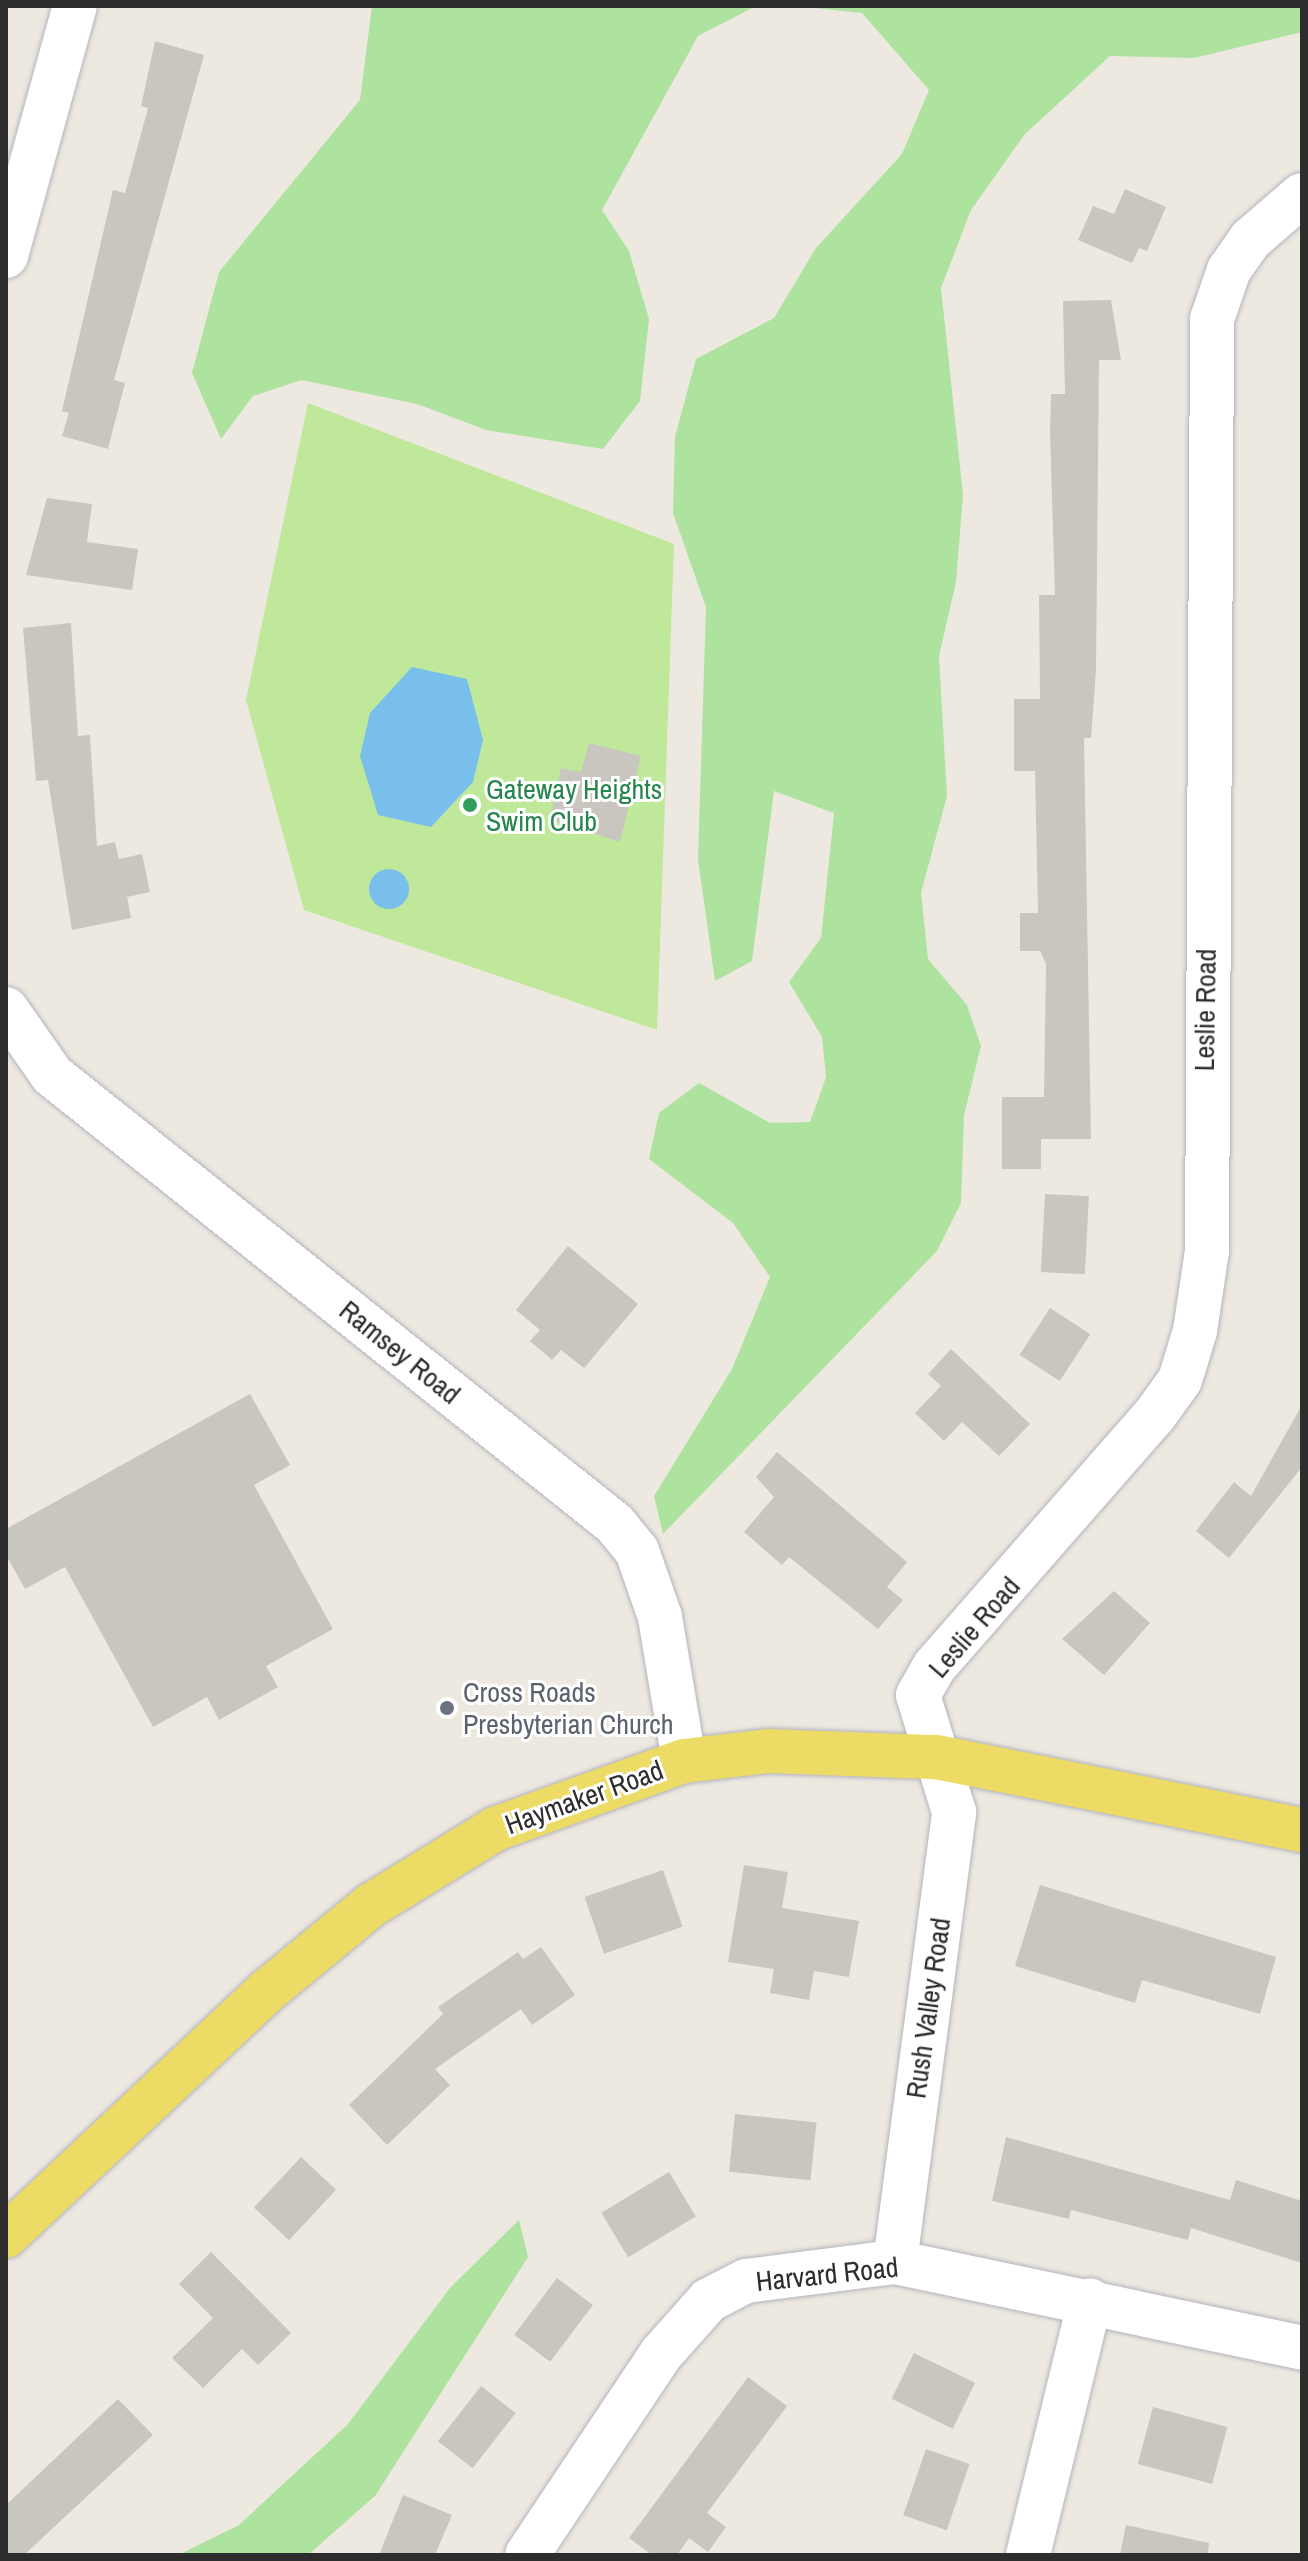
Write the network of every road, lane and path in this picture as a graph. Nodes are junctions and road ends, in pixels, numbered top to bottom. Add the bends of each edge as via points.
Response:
1 (75, 6) edge
2 (1302, 195) edge
3 (6, 256) edge
4 (6, 1009) edge
5 (936, 1757) junction
6 (684, 1761) junction
7 (1302, 1830) edge
8 (6, 2236) edge
9 (895, 2262) junction
10 (1090, 2300) junction
11 (1302, 2348) edge
12 (527, 2555) edge
13 (1028, 2555) edge

1 - 3 street
2 - 5 street, Leslie Road via 1251,239 1229,270 1212,319 1207,1251 1195,1331 1180,1380 1154,1416 934,1667 918,1695
4 - 6 street, Ramsey Road via 52,1075 615,1524 637,1551 660,1617
5 - 6 main road, Haymaker Road via 769,1751
5 - 7 main road, Haymaker Road
5 - 9 street, Rush Valley Road via 954,1812
6 - 8 main road, Haymaker Road via 495,1829 370,1906 267,1991
9 - 10 street, Harvard Road
9 - 12 street, Harvard Road via 746,2281 709,2300 617,2415
10 - 11 street, Harvard Road
10 - 13 street

